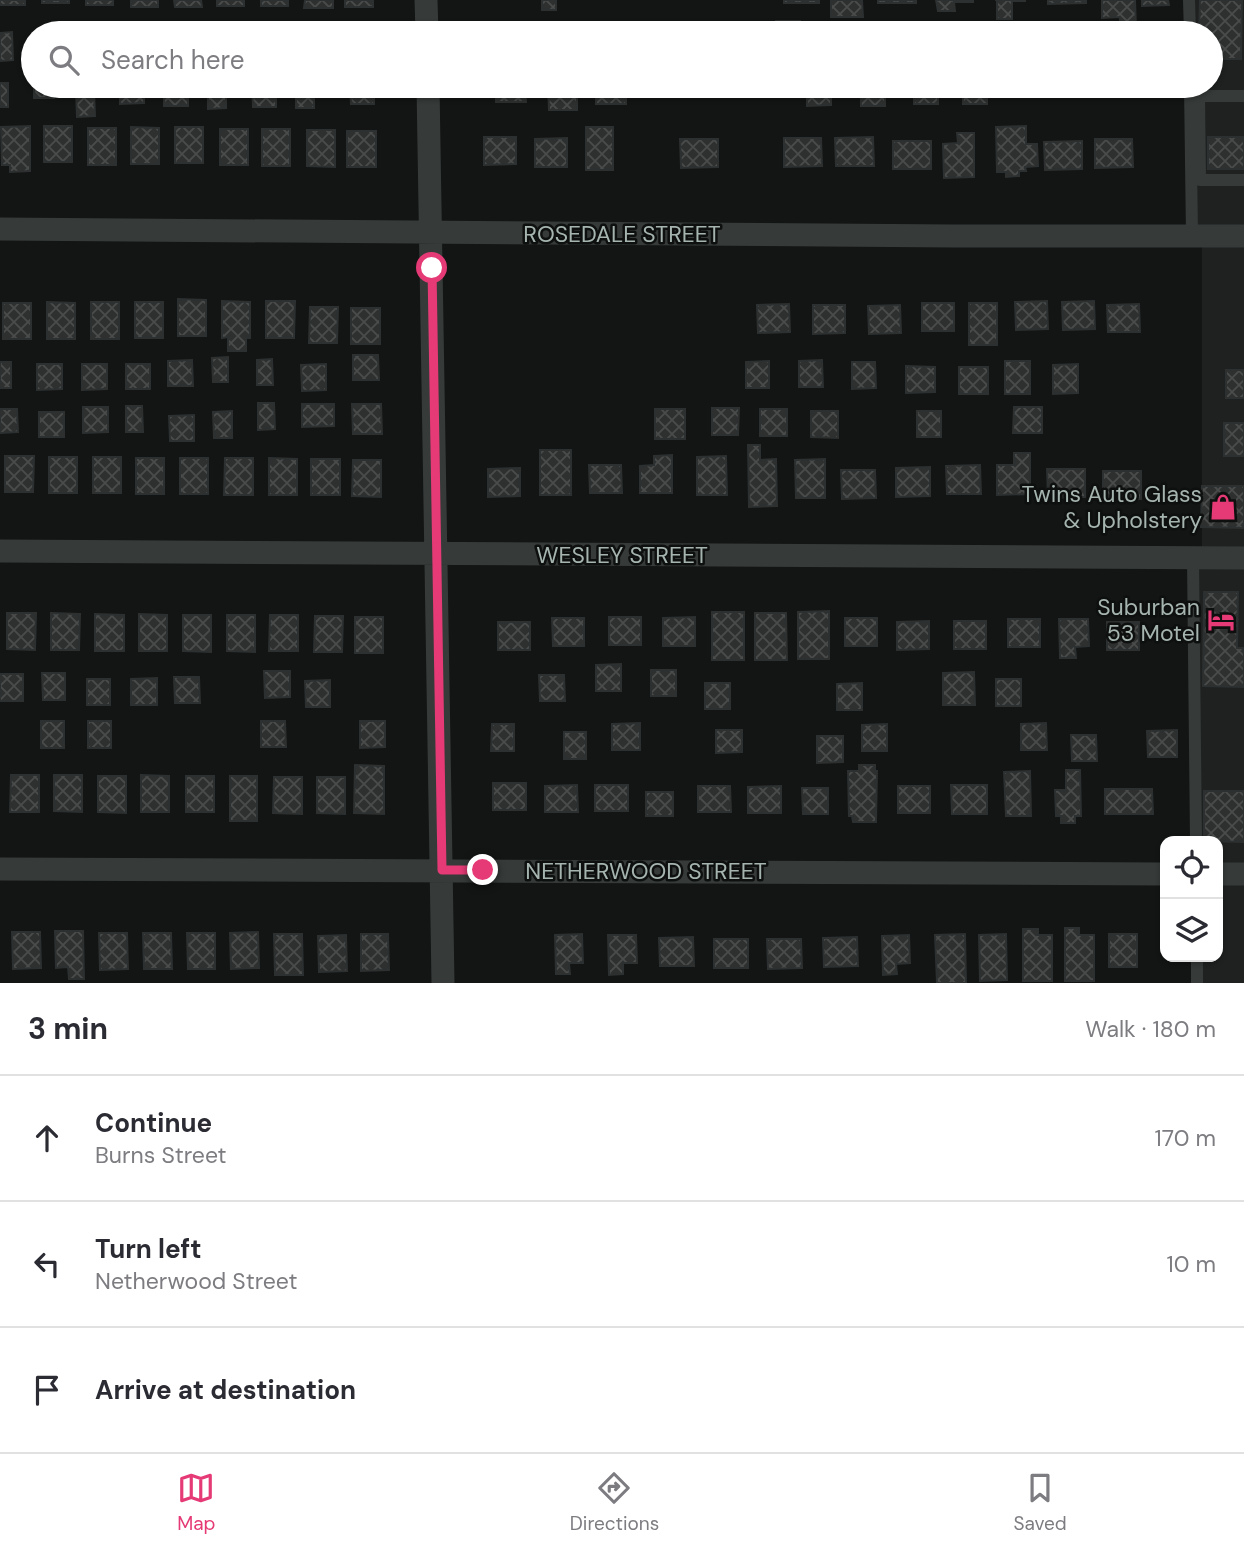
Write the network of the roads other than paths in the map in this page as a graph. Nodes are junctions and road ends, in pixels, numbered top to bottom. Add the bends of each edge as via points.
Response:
1 (426, 0) edge
2 (1189, 0) edge
3 (427, 21) edge
4 (1190, 21) edge
5 (1223, 96) edge
6 (1244, 96) edge
7 (428, 98) edge
8 (1190, 98) edge
9 (1199, 98) edge
10 (1244, 180) edge
11 (0, 229) edge
12 (432, 232) junction
13 (1192, 236) junction
14 (1244, 236) edge
15 (0, 551) edge
16 (437, 554) junction
17 (1193, 558) junction
18 (1244, 558) edge
19 (1196, 836) edge
20 (0, 869) edge
21 (442, 870) junction
22 (1160, 874) edge
23 (1223, 874) edge
24 (1244, 874) edge
25 (1196, 962) edge
26 (443, 983) edge
27 (1197, 983) edge

1 - 3 street
2 - 4 lane
5 - 6 lane
7 - 12 street
8 - 13 lane
9 - 10 lane via 1200,180
11 - 12 street, ROSEDALE STREET
12 - 13 street, ROSEDALE STREET
12 - 16 street
13 - 14 street, ROSEDALE STREET
15 - 16 street, WESLEY STREET
16 - 17 street, WESLEY STREET
16 - 21 street
17 - 18 street, WESLEY STREET
17 - 19 lane
20 - 21 street, NETHERWOOD STREET
21 - 22 street, NETHERWOOD STREET
21 - 26 street
23 - 24 street
25 - 27 lane

